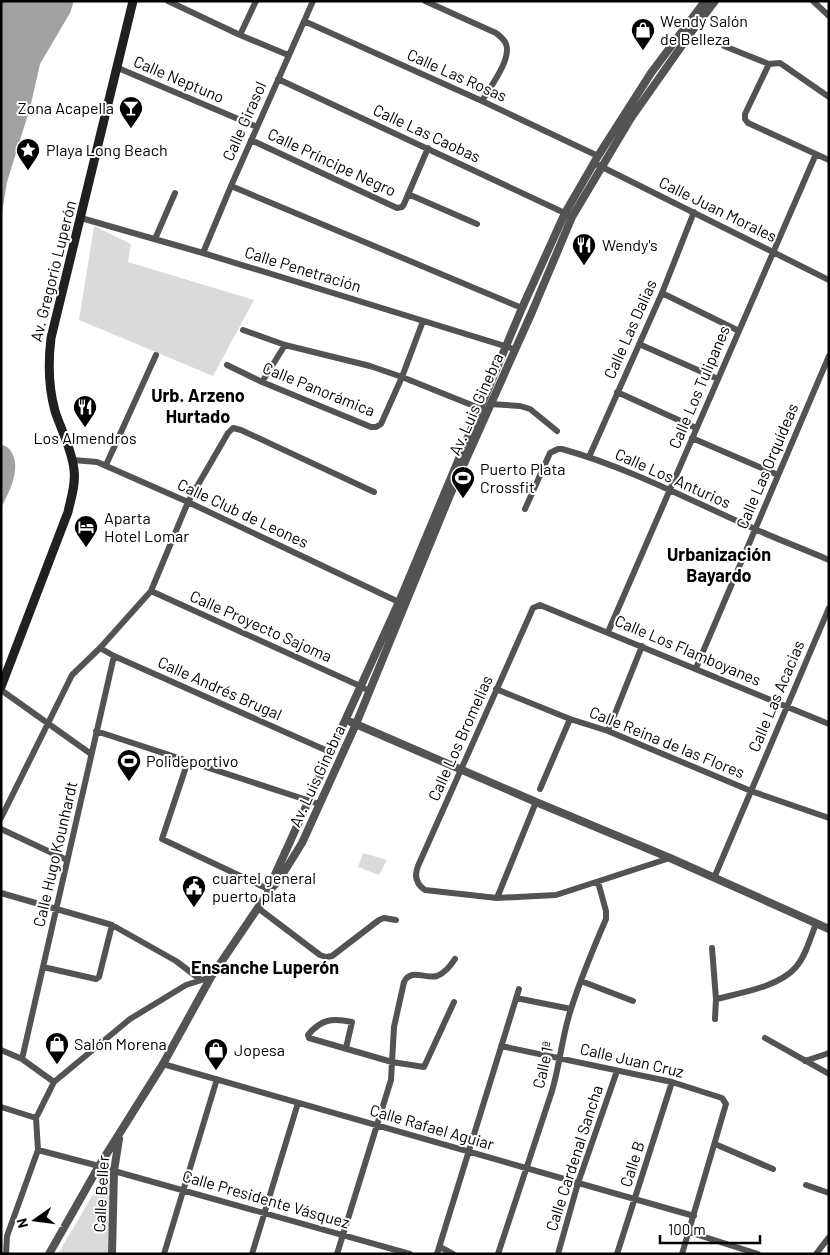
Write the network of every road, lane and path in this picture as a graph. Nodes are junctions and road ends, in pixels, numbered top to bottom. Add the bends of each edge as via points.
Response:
1 (133, 1) edge
2 (168, 1) edge
3 (256, 1) edge
4 (313, 1) edge
5 (425, 1) edge
6 (705, 1) edge
7 (715, 1) edge
8 (813, 1) edge
9 (829, 16) edge
10 (304, 21) junction
11 (240, 35) junction
12 (724, 46) dead end
13 (288, 55) junction
14 (770, 64) junction
15 (118, 68) junction
16 (278, 79) junction
17 (829, 97) edge
18 (482, 101) junction
19 (256, 127) junction
20 (251, 140) junction
21 (428, 148) junction
22 (816, 154) junction
23 (598, 156) junction
24 (829, 160) edge
25 (594, 163) junction
26 (602, 168) junction
27 (231, 186) junction
28 (175, 193) dead end
29 (408, 194) junction
30 (694, 212) junction
31 (568, 215) junction
32 (81, 218) junction
33 (477, 224) dead end
34 (155, 239) junction
35 (773, 251) junction
36 (203, 253) junction
37 (829, 280) edge
38 (662, 293) junction
39 (522, 308) junction
40 (423, 321) junction
41 (243, 330) dead end
42 (739, 331) junction
43 (639, 344) junction
44 (285, 345) junction
45 (506, 345) junction
46 (515, 350) junction
47 (156, 355) dead end
48 (829, 356) edge
49 (227, 366) dead end
50 (402, 377) junction
51 (718, 380) junction
52 (262, 382) junction
53 (617, 392) junction
54 (490, 404) junction
55 (479, 408) junction
56 (696, 428) junction
57 (557, 431) dead end
58 (692, 438) junction
59 (589, 457) junction
60 (73, 460) junction
61 (106, 466) junction
62 (778, 475) junction
63 (670, 489) junction
64 (374, 492) dead end
65 (188, 502) junction
66 (526, 510) dead end
67 (755, 530) junction
68 (829, 560) edge
69 (151, 591) junction
70 (402, 604) junction
71 (536, 606) joint
72 (829, 608) edge
73 (608, 632) junction
74 (642, 646) junction
75 (100, 648) junction
76 (114, 656) junction
77 (696, 668) junction
78 (360, 686) junction
79 (1, 689) edge
80 (496, 689) junction
81 (369, 691) junction
82 (787, 706) junction
83 (346, 719) junction
84 (570, 719) junction
85 (47, 724) junction
86 (356, 724) junction
87 (829, 724) edge
88 (608, 731) junction
89 (96, 732) junction
90 (330, 752) junction
91 (91, 754) junction
92 (188, 761) junction
93 (461, 770) junction
94 (540, 789) dead end
95 (751, 791) junction
96 (309, 800) junction
97 (536, 802) junction
98 (319, 804) junction
99 (1, 818) edge
100 (829, 818) edge
101 (1, 829) edge
102 (670, 858) junction
103 (67, 860) junction
104 (714, 878) junction
105 (598, 882) junction
106 (270, 890) junction
107 (1, 893) edge
108 (497, 898) junction
109 (57, 908) junction
110 (258, 908) junction
111 (396, 920) dead end
112 (816, 924) junction
113 (112, 925) junction
114 (829, 930) edge
115 (712, 948) dead end
116 (455, 959) dead end
117 (43, 967) junction
118 (211, 977) junction
119 (201, 980) junction
120 (581, 981) junction
121 (519, 989) dead end
122 (516, 998) junction
123 (716, 998) junction
124 (633, 1001) dead end
125 (454, 1002) dead end
126 (571, 1009) junction
127 (715, 1019) dead end
128 (765, 1038) dead end
129 (502, 1046) junction
130 (346, 1048) junction
131 (1, 1050) edge
132 (829, 1053) edge
133 (560, 1058) junction
134 (22, 1059) junction
135 (805, 1061) junction
136 (392, 1062) junction
137 (163, 1064) junction
138 (617, 1071) junction
139 (829, 1074) edge
140 (217, 1079) junction
141 (54, 1082) junction
142 (672, 1082) junction
143 (298, 1102) junction
144 (1, 1107) edge
145 (36, 1118) junction
146 (376, 1125) junction
147 (119, 1136) junction
148 (715, 1144) junction
149 (38, 1150) junction
150 (469, 1152) junction
151 (99, 1166) junction
152 (526, 1168) junction
153 (773, 1169) dead end
154 (114, 1172) junction
155 (578, 1183) junction
156 (806, 1185) dead end
157 (184, 1191) junction
158 (829, 1193) edge
159 (635, 1199) junction
160 (265, 1214) junction
161 (694, 1216) junction
162 (689, 1232) junction
163 (343, 1235) junction
164 (829, 1237) edge
165 (438, 1250) edge
166 (738, 1251) edge
167 (6, 1254) edge
168 (49, 1254) edge
169 (112, 1254) edge
170 (164, 1254) edge
171 (252, 1254) edge
172 (337, 1254) edge
173 (410, 1254) edge
174 (453, 1254) edge
175 (498, 1254) edge
176 (558, 1254) edge
177 (617, 1254) edge
178 (682, 1254) edge
179 (758, 1254) edge
180 (816, 1254) edge

1 - 15 main road, Av. Gregorio Luperón
2 - 11 street
3 - 11 street
4 - 10 street, Calle Girasol
5 - 18 street via 496,33 507,45 505,62
6 - 23 street, Av. Luis Ginebra via 651,73
7 - 26 street, Av. Luis Ginebra via 653,85
8 - 9 street
10 - 13 street, Calle Girasol
10 - 18 street, Calle Las Rosas
11 - 13 street
12 - 14 street
13 - 16 street, Calle Girasol
14 - 17 street via 780,63
14 - 22 street via 745,119
15 - 19 street, Calle Neptuno
15 - 32 main road, Av. Gregorio Luperón
16 - 19 street, Calle Girasol
16 - 21 street, Calle Las Caobas
18 - 23 street, Calle Las Rosas
19 - 20 street, Calle Girasol
20 - 27 street, Calle Girasol
20 - 29 street, Calle Príncipe Negro via 397,208 402,207
21 - 29 street
21 - 31 street, Calle Las Caobas
22 - 24 street
22 - 35 street, Calle Los Tulipanes
23 - 25 street, Av. Luis Ginebra
25 - 26 street, Calle Juan Morales
25 - 31 street, Av. Luis Ginebra
26 - 30 street, Calle Juan Morales
26 - 31 street, Av. Luis Ginebra
27 - 36 street, Calle Girasol
27 - 39 street
28 - 34 street
29 - 33 street
30 - 35 street, Calle Juan Morales
30 - 38 street, Calle Las Dalias
31 - 39 street, Av. Luis Ginebra
31 - 46 street, Av. Luis Ginebra
32 - 34 street, Calle Penetración
32 - 60 main road, Av. Gregorio Luperón via 48,360 48,380 55,410
34 - 36 street, Calle Penetración
35 - 37 street, Calle Juan Morales
35 - 42 street, Calle Los Tulipanes
36 - 40 street, Calle Penetración
38 - 42 street
38 - 43 street, Calle Las Dalias
39 - 45 street, Av. Luis Ginebra
40 - 45 street, Calle Penetración
40 - 50 street, Calle Panorámica
41 - 44 street
42 - 51 street, Calle Los Tulipanes
43 - 51 street
43 - 53 street, Calle Las Dalias
44 - 50 street
44 - 52 street
45 - 46 street, Calle Penetración
45 - 55 street, Av. Luis Ginebra
46 - 54 street, Av. Luis Ginebra
47 - 61 street
48 - 62 street, Calle Las Orquídeas
49 - 52 street, Calle Panorámica
50 - 52 street, Calle Panorámica via 381,424 376,427
50 - 55 street
51 - 56 street, Calle Los Tulipanes
53 - 56 street
53 - 59 street, Calle Las Dalias
54 - 57 street via 530,409
54 - 70 street, Av. Luis Ginebra
55 - 70 street, Av. Luis Ginebra
56 - 58 street, Calle Los Tulipanes
58 - 62 street
58 - 63 street, Calle Los Tulipanes
59 - 63 street, Calle Los Anturios
59 - 66 street, Calle Los Anturios via 558,449 550,453
60 - 61 street, Calle Club de Leones via 98,462
60 - 79 main road, Av. Gregorio Luperón via 74,484 68,512
61 - 65 street, Calle Club de Leones
62 - 67 street, Calle Las Orquídeas
63 - 67 street, Calle Los Anturios
63 - 73 street, Calle Los Tulipanes
64 - 65 street via 233,428
65 - 69 street
65 - 70 street, Calle Club de Leones
67 - 68 street, Calle Los Anturios
67 - 77 street, Calle Las Orquídeas
69 - 75 street
69 - 78 street, Calle Proyecto Sajoma
70 - 78 street, Av. Luis Ginebra
70 - 81 street, Av. Luis Ginebra
71 - 73 street, Calle Los Flamboyanes
71 - 80 street, Calle Los Bromelias
72 - 82 street, Calle Las Acacias
73 - 74 street, Calle Los Flamboyanes
74 - 77 street, Calle Los Flamboyanes
74 - 88 street
75 - 76 street, Calle Andrés Brugal
75 - 85 street via 72,675
76 - 89 street, Calle Hugo Kounhardt
76 - 90 street, Calle Andrés Brugal
77 - 82 street, Calle Los Flamboyanes
78 - 81 street, Calle Proyecto Sajoma
78 - 83 street, Av. Luis Ginebra
79 - 85 street
80 - 84 street, Calle Reina de las Flores
80 - 93 street, Calle Los Bromelias
81 - 86 street, Av. Luis Ginebra
82 - 87 street, Calle Los Flamboyanes
82 - 95 street, Calle Las Acacias
83 - 86 street
83 - 90 street, Av. Luis Ginebra
84 - 88 street, Calle Reina de las Flores
84 - 94 street
85 - 91 street
85 - 99 street
86 - 93 street
86 - 98 street, Av. Luis Ginebra
88 - 95 street, Calle Reina de las Flores
89 - 91 street, Calle Hugo Kounhardt
89 - 92 street
90 - 96 street, Av. Luis Ginebra
91 - 103 street, Calle Hugo Kounhardt
92 - 96 street
92 - 106 street via 162,839
93 - 97 street
93 - 108 street, Calle Los Bromelias via 416,871 417,882 425,890
95 - 100 street, Calle Reina de las Flores
95 - 104 street, Calle Las Acacias
96 - 98 street
96 - 106 street, Av. Luis Ginebra
97 - 102 street
97 - 108 street
98 - 106 street, Av. Luis Ginebra via 302,842
101 - 103 street
102 - 104 street
102 - 105 street
103 - 109 street, Calle Hugo Kounhardt
104 - 112 street
105 - 108 street via 556,895
105 - 120 street, Calle 1ª via 607,915
106 - 110 street, Av. Luis Ginebra
107 - 109 street
109 - 113 street
109 - 117 street, Calle Hugo Kounhardt
110 - 111 street via 326,957 332,956 379,920
110 - 118 street, Av. Luis Ginebra
112 - 114 street
112 - 123 street via 804,954 789,974 757,988
113 - 117 street via 96,979
113 - 119 street via 176,961
115 - 123 street
116 - 136 street via 438,976 412,974 405,978 394,1027
117 - 134 street, Calle Hugo Kounhardt
118 - 119 street
118 - 137 street, Av. Luis Ginebra
119 - 141 street via 186,985 130,1018
120 - 124 street
120 - 126 street, Calle 1ª
121 - 122 street
122 - 126 street
122 - 129 street
123 - 127 street
125 - 136 street via 425,1066
126 - 133 street, Calle 1ª
128 - 135 street
129 - 133 street, Calle Juan Cruz
129 - 150 street
130 - 130 street via 352,1022 328,1020 308,1035 309,1038
130 - 136 street
131 - 134 street
132 - 135 street
133 - 138 street, Calle Juan Cruz
133 - 152 street, Calle 1ª
134 - 141 street
135 - 139 street
136 - 146 street via 391,1080
137 - 140 street, Calle Rafael Aguiar
137 - 147 street, Av. Luis Ginebra
138 - 142 street, Calle Juan Cruz
138 - 155 street, Calle Cardenal Sancha
140 - 143 street, Calle Rafael Aguiar
140 - 157 street
141 - 145 street
142 - 148 street, Calle Juan Cruz via 725,1100
142 - 159 street, Calle B
143 - 146 street, Calle Rafael Aguiar
143 - 160 street
144 - 145 street
145 - 149 street
146 - 150 street, Calle Rafael Aguiar
146 - 163 street
147 - 151 street, Av. Luis Ginebra
147 - 154 street, Calle Beller
148 - 153 street
148 - 161 street
149 - 151 street
149 - 167 street via 8,1236
150 - 152 street, Calle Rafael Aguiar
150 - 165 street
151 - 154 street, Calle Presidente Vásquez
151 - 168 street, Av. Luis Ginebra
152 - 155 street, Calle Rafael Aguiar
152 - 175 street, Calle 1ª
154 - 157 street, Calle Presidente Vásquez
154 - 169 street, Calle Beller
155 - 159 street, Calle Rafael Aguiar
155 - 176 street, Calle Cardenal Sancha
156 - 158 street
157 - 160 street, Calle Presidente Vásquez
157 - 170 street
159 - 161 street, Calle Rafael Aguiar
159 - 177 street, Calle B
160 - 163 street, Calle Presidente Vásquez
160 - 171 street
161 - 162 street
162 - 166 street
162 - 178 street
163 - 172 street
163 - 173 street, Calle Presidente Vásquez
164 - 180 street
165 - 174 street
166 - 179 street

